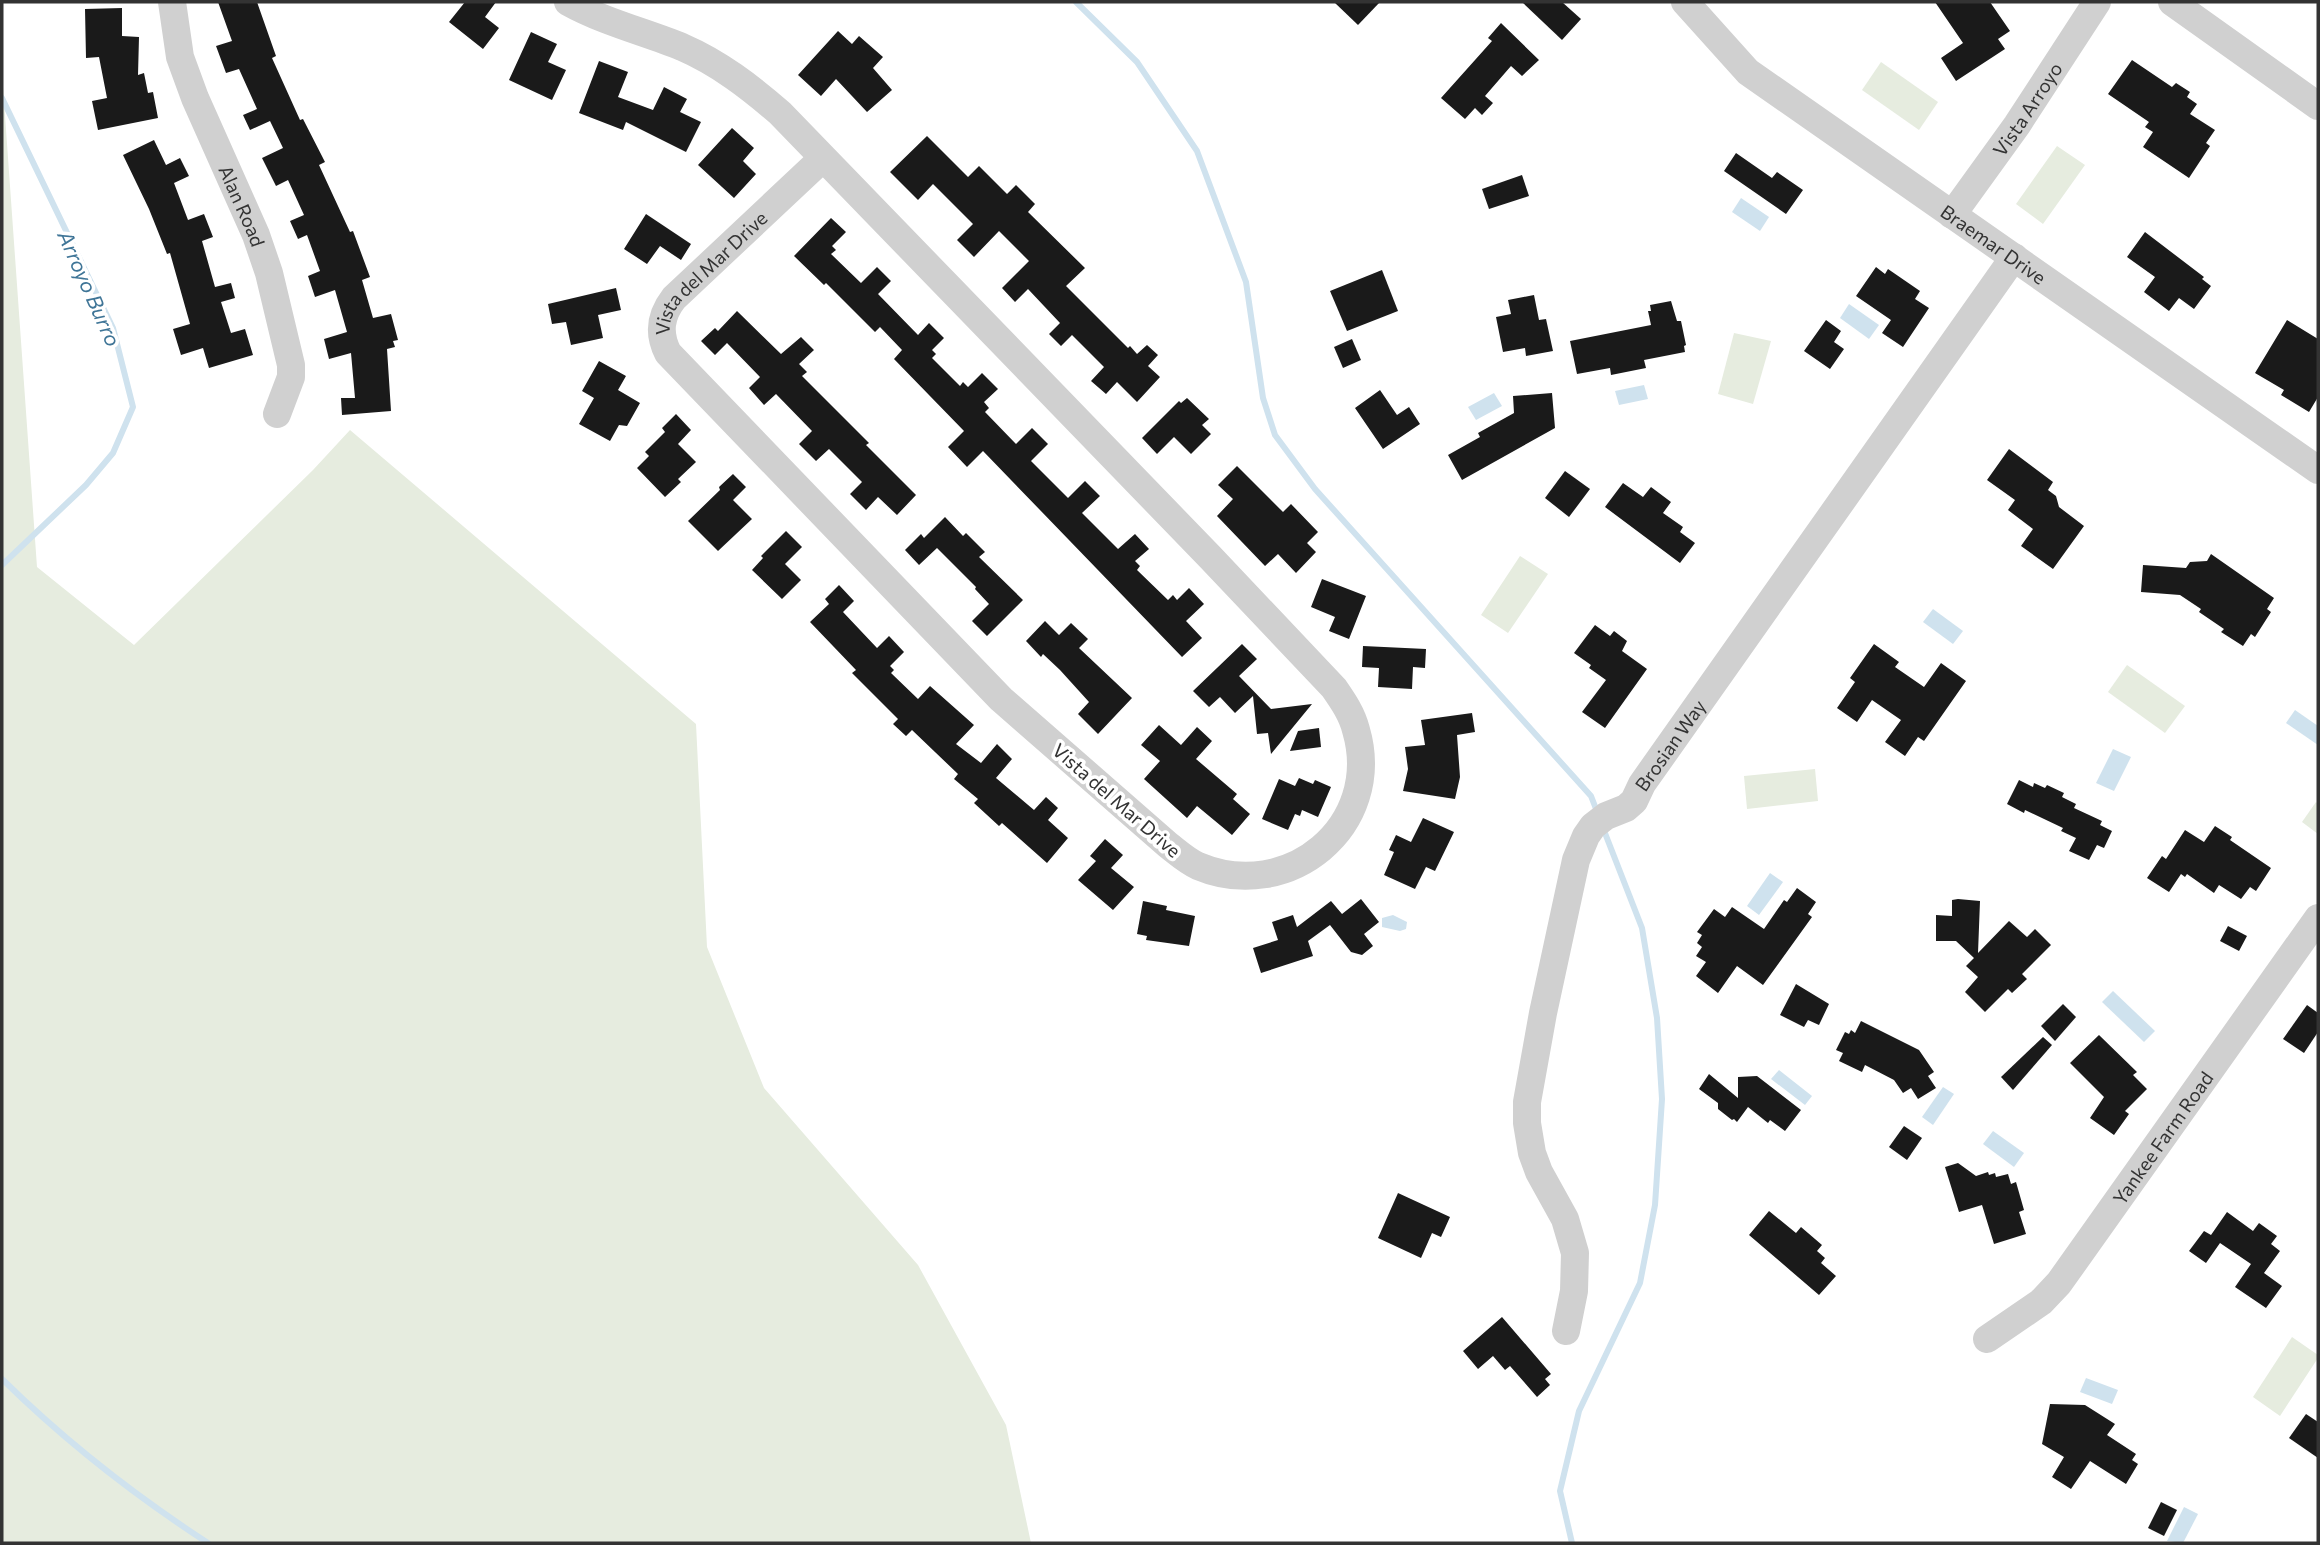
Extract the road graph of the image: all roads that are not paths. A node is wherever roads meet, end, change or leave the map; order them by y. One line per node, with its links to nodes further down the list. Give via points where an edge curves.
1 (172, 2): 10 (street, Alan Road, via 180,57 256,235 272,286 290,365)
2 (568, 2): 7 (street, Vista del Mar Drive, via 715,64 780,113)
3 (1685, 2): 8 (street, Braemar Drive, via 1748,72)
4 (2097, 2): 8 (street, Vista Arroyo)
5 (2172, 2): 6 (street)
6 (2318, 106)
7 (823, 158): 7 (street, Vista del Mar Drive, via 1334,688 1356,729 1360,777 1338,832 1312,856 1279,871 1244,876 1198,865 1168,845 982,680 668,353 661,330 674,298)
8 (1952, 215): 9 (street, Braemar Drive)
9 (2014, 257): 11 (street, Braemar Drive); 13 (street, Brosian Way, via 1634,801 1600,820 1586,836 1576,860 1527,1102 1532,1153 1565,1219 1575,1253)
10 (277, 414)
11 (2318, 470)
12 (2318, 918): 14 (street, Yankee Farm Road, via 2059,1283 2041,1302)
13 (1566, 1331)
14 (1987, 1339)

